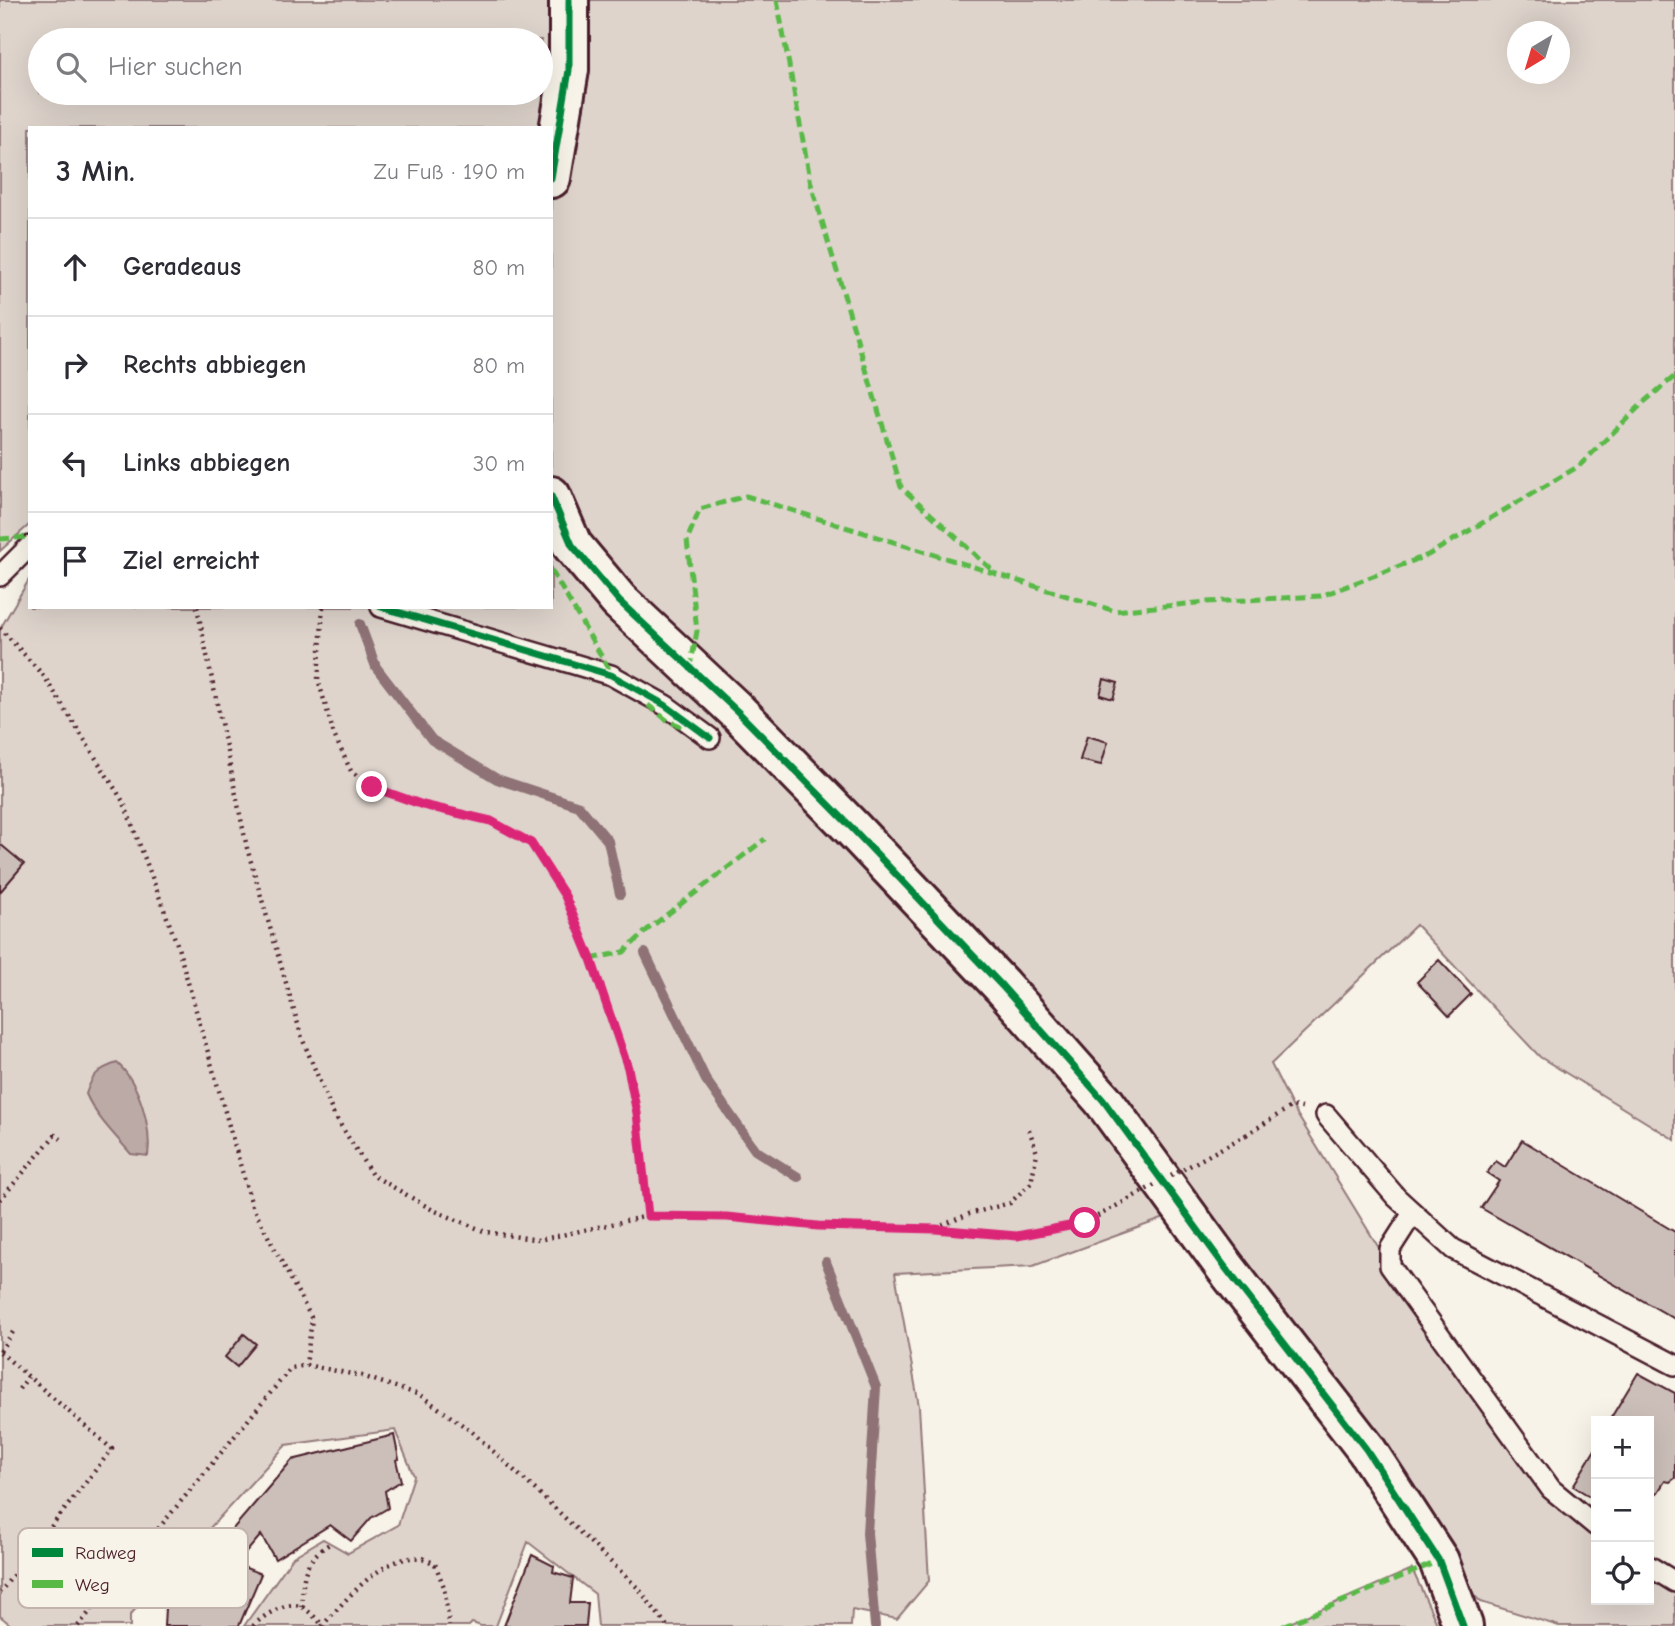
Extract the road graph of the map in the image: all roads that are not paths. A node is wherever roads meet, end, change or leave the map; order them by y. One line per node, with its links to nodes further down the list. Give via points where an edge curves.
1 (569, 0): 2 (street, via 569,70)
2 (553, 166)
3 (553, 501): 14 (street, via 572,545 619,601 738,712 852,828 1103,1100 1366,1449 1439,1562)
4 (28, 548): 5 (lane)
5 (0, 576)
6 (387, 609): 7 (lane, via 611,675 665,705)
7 (709, 738)
8 (1326, 1115): 9 (lane)
9 (1413, 1213): 10 (lane, via 1454,1249); 11 (lane, via 1390,1249 1390,1266 1551,1489)
10 (1675, 1365)
11 (1591, 1523)
12 (1654, 1569): 13 (lane)
13 (1675, 1582)
14 (1463, 1626)

